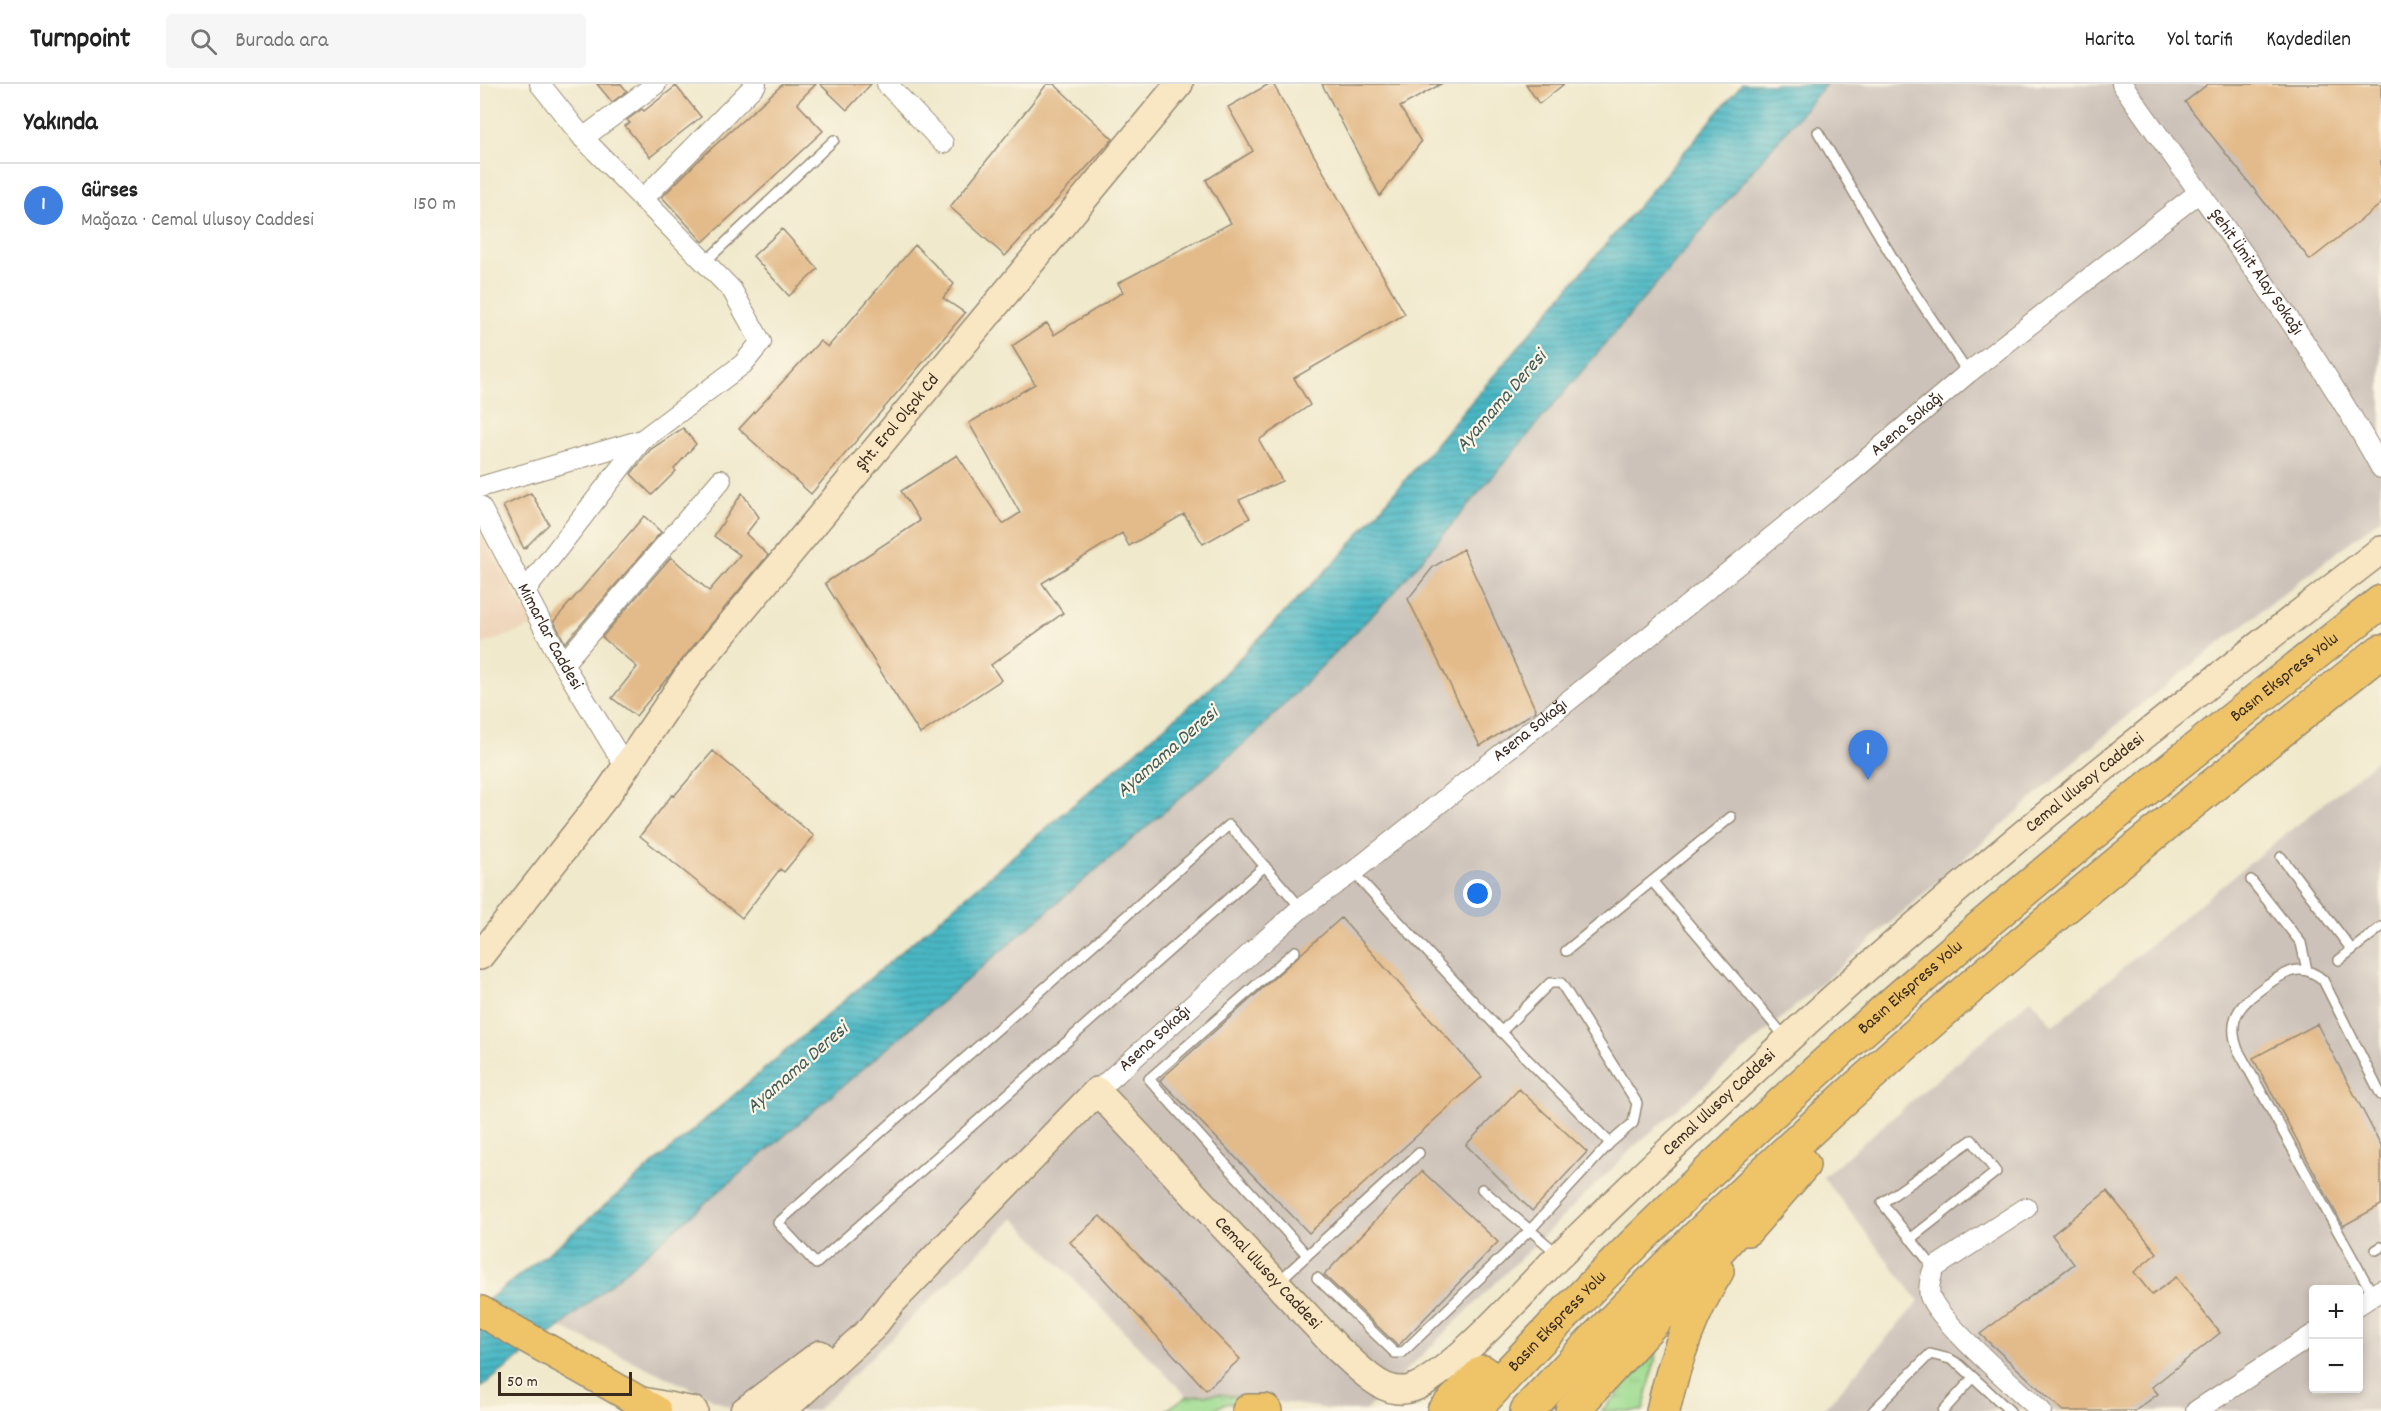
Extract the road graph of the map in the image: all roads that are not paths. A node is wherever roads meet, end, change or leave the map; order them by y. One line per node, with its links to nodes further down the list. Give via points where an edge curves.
1 (540, 84): 8 (street)
2 (656, 84): 8 (street)
3 (887, 84): 10 (street)
4 (1179, 84): 25 (main road, Şht. Erol Olçok Cd, via 687,677)
5 (2122, 84): 11 (street, Şehit Ümit Alay Sokağı)
6 (744, 88): 12 (street)
7 (1818, 132): 14 (lane, via 1904,277)
8 (583, 138): 12 (street)
9 (834, 140): 13 (lane)
10 (943, 142)
11 (2198, 193): 14 (street, Asena Sokağı); 16 (street, Şehit Ümit Alay Sokağı, via 2295,331)
12 (643, 199): 13 (street)
13 (704, 263): 15 (street, via 732,290 761,342 743,364)
14 (1968, 373): 29 (street, Asena Sokağı, via 1842,480)
15 (642, 440): 18 (street); 21 (street)
16 (2381, 468)
17 (722, 480): 24 (street)
18 (480, 488)
19 (480, 506): 21 (street, Mimarlar Caddesi)
20 (2381, 550): 41 (main road, Cemal Ulusoy Caddesi, via 2032,827 1914,926)
21 (525, 591): 24 (street, Mimarlar Caddesi)
22 (2381, 603): 48 (highway, Basın Ekspress Yolu, via 2009,901)
23 (2381, 651): 42 (highway, via 2163,826)
24 (563, 664): 25 (street, Mimarlar Caddesi)
25 (625, 766): 37 (main road, Şht. Erol Olçok Cd)
26 (1731, 818): 31 (lane)
27 (2281, 857): 34 (lane)
28 (1265, 866): 28 (lane, via 1229,825 778,1223 816,1264); 32 (lane)
29 (1353, 872): 32 (street, Asena Sokağı); 40 (lane)
30 (2251, 880): 39 (lane, via 2301,943)
31 (1652, 881): 36 (lane); 41 (lane)
32 (1301, 908): 43 (street, Asena Sokağı)
33 (2381, 927): 34 (lane)
34 (2352, 950): 38 (lane)
35 (1294, 951): 53 (lane, via 1149,1079)
36 (1566, 951)
37 (480, 956)
38 (2339, 960)
39 (2307, 970): 44 (lane, via 2323,980); 58 (lane, via 2286,972 2246,1000 2236,1015 2235,1041)
40 (1501, 1032): 45 (lane); 45 (lane, via 1550,983 1564,984 1637,1103 1633,1123)
41 (1788, 1040): 54 (main road, Cemal Ulusoy Caddesi)
42 (1908, 1043): 47 (highway, via 1870,1096); 74 (highway, via 1691,1241)
43 (1097, 1091): 57 (main road, Cemal Ulusoy Caddesi); 59 (main road, Asena Sokağı)
44 (2381, 1095)
45 (1610, 1143): 51 (lane)
46 (1419, 1153): 53 (lane)
47 (1803, 1166): 75 (highway, via 1742,1222); 76 (highway, via 1742,1236 1703,1293 1679,1349)
48 (1692, 1185): 72 (highway, via 1640,1219 1607,1249); 73 (highway, Basın Ekspress Yolu)
49 (1482, 1189): 51 (lane)
50 (2026, 1208): 55 (street)
51 (1530, 1230): 54 (lane); 56 (lane, via 1402,1353 1395,1353)
52 (1910, 1239): 52 (lane, via 1882,1203 1972,1140 1996,1172); 55 (lane)
53 (1307, 1255): 57 (lane)
54 (1560, 1255): 57 (main road, Cemal Ulusoy Caddesi, via 1452,1362 1412,1388 1396,1390 1383,1386 1338,1349)
55 (1934, 1268): 80 (street, via 1930,1296 1949,1323)
56 (1317, 1278)
57 (1276, 1283)
58 (2371, 1297)
59 (892, 1302): 68 (main road); 69 (main road, via 872,1328)
60 (480, 1311): 64 (main road)
61 (480, 1334): 64 (main road)
62 (2309, 1337): 81 (street)
63 (1973, 1378): 66 (lane); 77 (lane, via 1950,1359 1930,1354); 78 (lane)
64 (590, 1386): 65 (main road)
65 (636, 1407): 67 (main road)
66 (2000, 1408): 79 (lane)
67 (694, 1411)
68 (744, 1411)
69 (782, 1411)
70 (1249, 1411): 71 (highway)
71 (1265, 1411)
72 (1444, 1411)
73 (1473, 1411)
74 (1527, 1411)
75 (1572, 1411)
76 (1663, 1411)
77 (1873, 1411)
78 (1943, 1411)
79 (2010, 1411)
80 (2042, 1411)
81 (2196, 1411)

